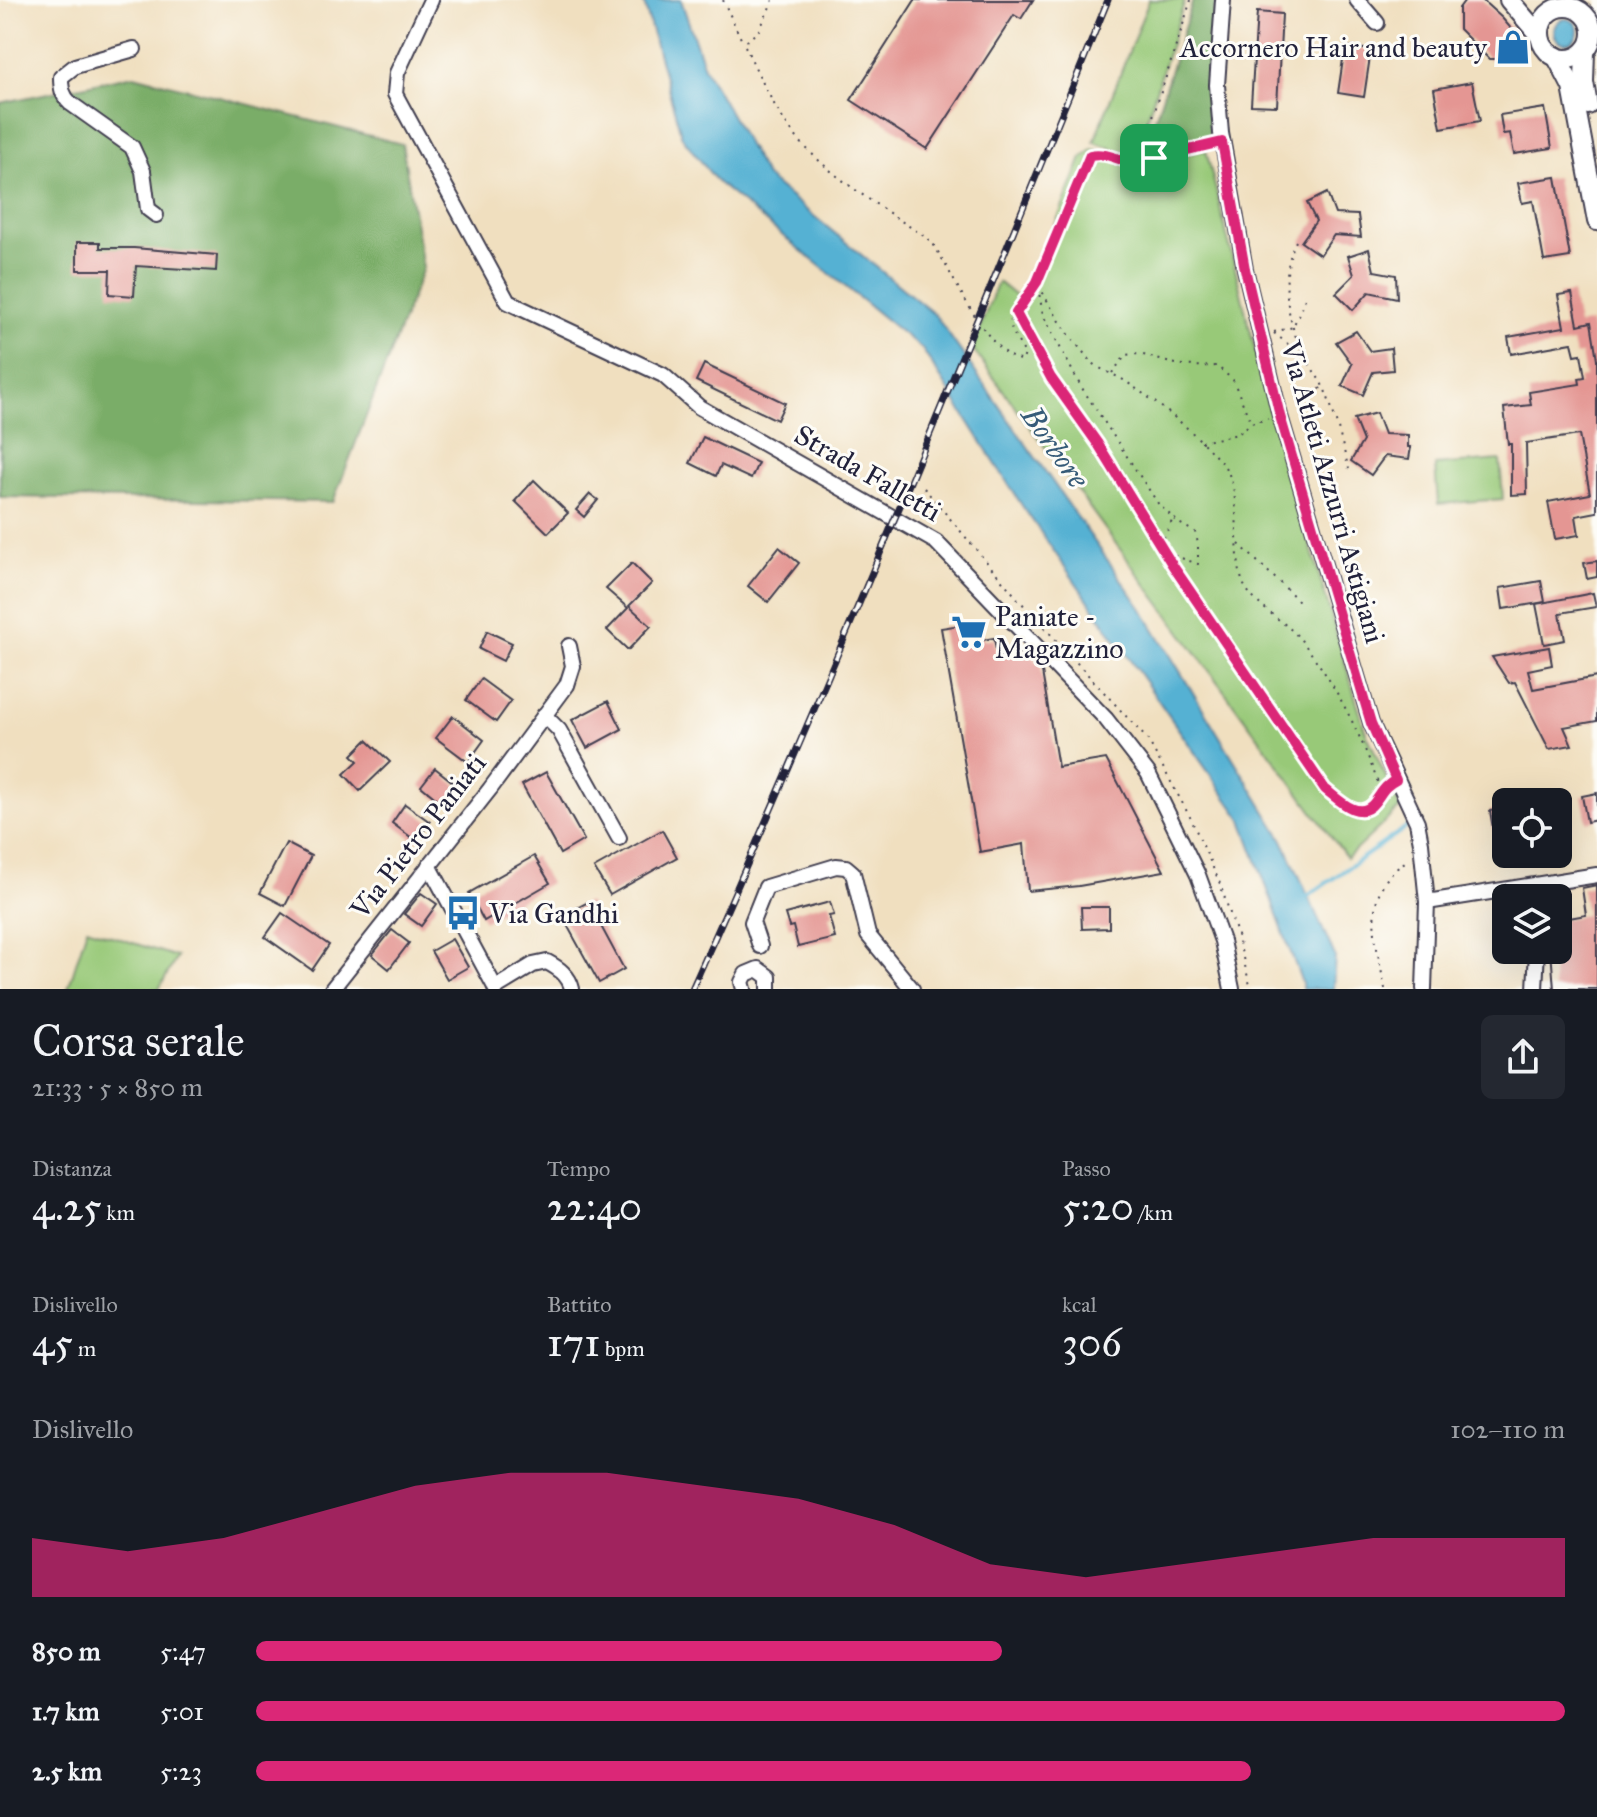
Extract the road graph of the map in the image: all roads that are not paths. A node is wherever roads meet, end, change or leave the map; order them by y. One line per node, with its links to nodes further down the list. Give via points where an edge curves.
1 (431, 0): 29 (street, Strada Falletti, via 397,73 395,94 508,302 663,375 699,407 936,542 1106,719 1148,773 1198,875 1222,941)
2 (1223, 0): 21 (street, Via Atleti Azzurri Astigiani, via 1217,85 1245,269 1280,416 1371,723 1417,822)
3 (1357, 0): 6 (street)
4 (1512, 0): 5 (main road); 7 (main road)
5 (1576, 13): 7 (main road, via 1542,23); 9 (main road, via 1592,37)
6 (1377, 23)
7 (1540, 36): 10 (main road)
8 (134, 49): 12 (street, via 75,66 61,77 61,85 70,103 132,147 143,171 144,198)
9 (1585, 51): 10 (main road, via 1571,58); 11 (main road, via 1584,82)
10 (1556, 56): 13 (main road, via 1572,87)
11 (1597, 155)
12 (156, 215)
13 (1597, 221)
14 (569, 646): 15 (street, Via Pietro Paniati, via 573,666 567,685)
15 (544, 715): 16 (street, via 559,730); 17 (street, Via Pietro Paniati)
16 (619, 838)
17 (429, 865): 25 (street); 26 (street, Via Pietro Paniati)
18 (1597, 875): 19 (street)
19 (1565, 884)
20 (1492, 896): 21 (street)
21 (1427, 902): 30 (street, Via Atleti Azzurri Astigiani)
22 (1536, 964): 31 (street)
23 (766, 981): 24 (street, via 746,974); 28 (street, via 752,922 766,887 836,866 853,873 868,935)
24 (741, 987)
25 (495, 988): 27 (street, via 547,962 560,969)
26 (332, 989)
27 (572, 989)
28 (912, 989)
29 (1232, 989)
30 (1424, 989)
31 (1535, 989)

